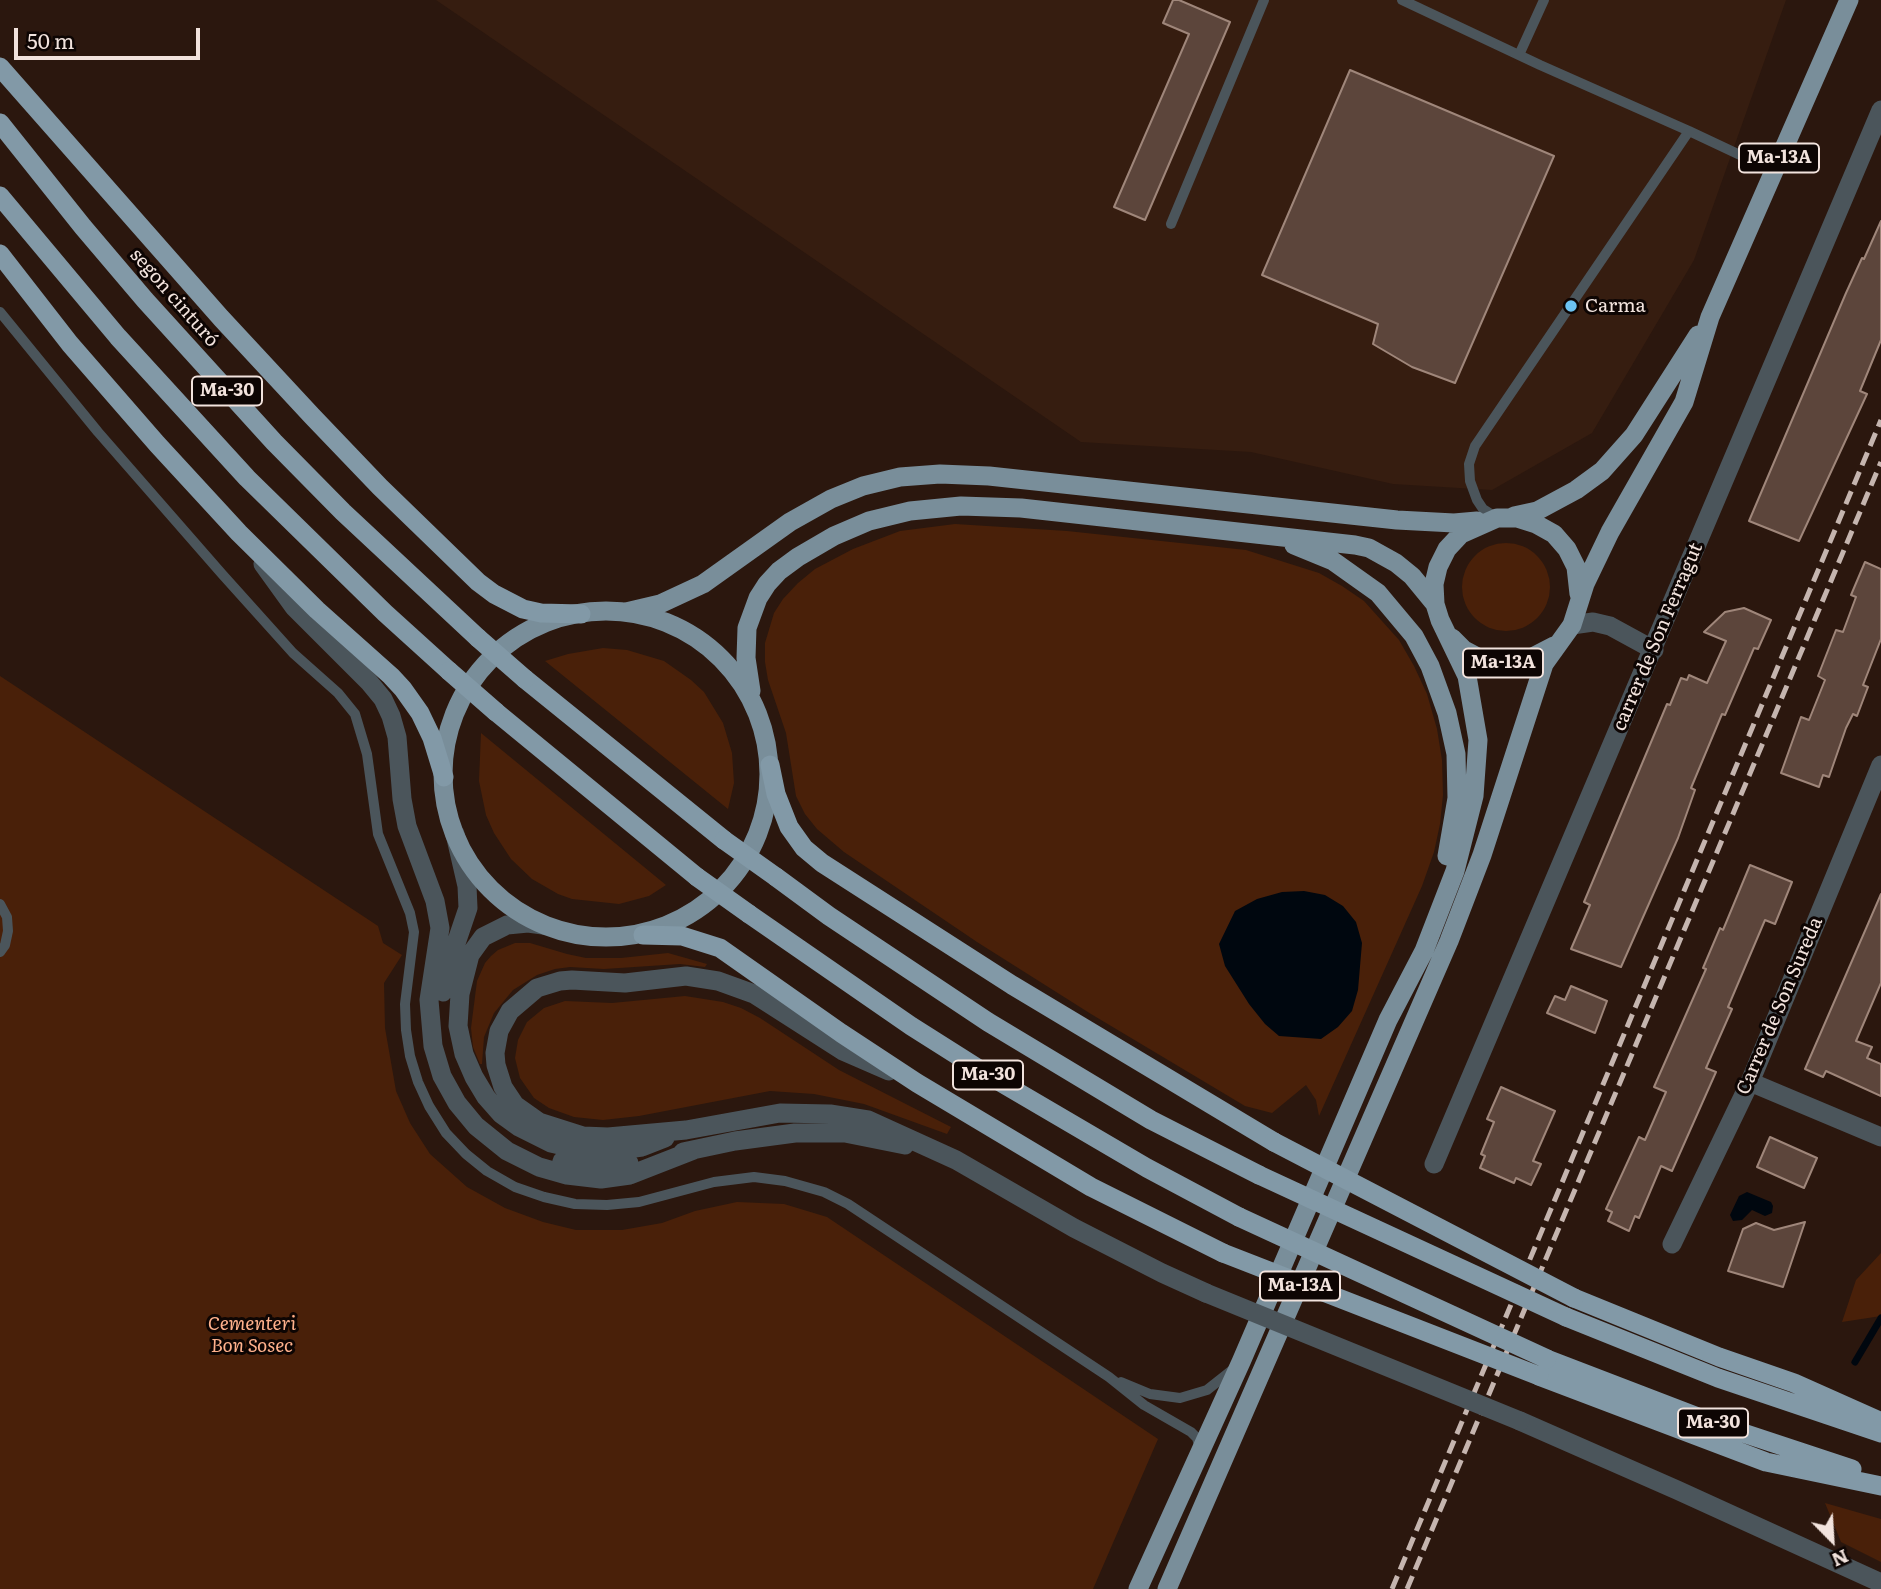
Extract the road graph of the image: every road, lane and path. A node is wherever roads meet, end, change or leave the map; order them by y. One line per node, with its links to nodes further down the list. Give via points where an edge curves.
1 (1264, 0): 13 (lane)
2 (1402, 0): 5 (lane)
3 (1544, 0): 5 (lane)
4 (1849, 0): 11 (main road, Ma-13A)
5 (1519, 55): 9 (lane)
6 (0, 67): 22 (highway, via 293,397 478,582 523,609)
7 (1881, 110): 10 (street, carrer de Son Ferragut)
8 (0, 123): 48 (highway, segon cinturó / Ma-30, bridge, via 136,290 274,442 373,541 525,678 724,839 829,916 988,1023 1151,1120 1259,1175 1566,1317 1718,1378)
9 (1689, 131): 11 (lane); 17 (lane, via 1475,446 1470,481 1483,509)
10 (1874, 148): 25 (street, carrer de Son Ferragut)
11 (1774, 171): 16 (main road, Ma-13A)
12 (0, 196): 45 (highway, Ma-30, bridge, via 110,327 247,478 375,604 496,712 697,877 911,1026 1135,1161)
13 (1171, 224)
14 (0, 254): 18 (highway, via 103,383)
15 (0, 312): 46 (lane, via 222,574 355,714 367,754 378,834 414,932 405,1004 410,1056 429,1105 466,1154 515,1186 575,1204 639,1202 740,1178 767,1178 824,1192)
16 (1710, 317): 17 (main road, Ma-13A, via 1638,429 1602,471 1538,511); 23 (main road, Ma-13A, via 1684,402 1610,532)
17 (1497, 518): 20 (main road, Ma-13A, via 1461,534 1447,549 1434,584); 21 (main road, via 1454,523 1396,520 999,477 900,477 831,499 790,522 703,584 660,604); 23 (main road, via 1536,524 1554,534 1567,549 1579,585)
18 (239, 533): 29 (highway, via 403,689 432,738); 40 (street, via 294,607 378,692 391,716 404,812 440,928 429,1000 433,1046 442,1076 464,1112 507,1151 567,1175 601,1179 630,1175)
19 (1263, 534): 20 (main road, via 1369,548 1412,576); 26 (main road, via 987,507 922,509 869,521 798,556 758,598 746,643); 35 (main road, via 1333,561 1390,606 1423,651 1450,722 1457,775 1452,835)
20 (1435, 604): 24 (main road, Ma-13A)
21 (626, 612): 22 (main road); 26 (main road, via 674,626 708,647 731,668)
22 (581, 614): 29 (main road, via 518,635 471,675 453,710)
23 (1570, 624): 24 (main road, Ma-13A, via 1544,652 1504,664 1464,650); 25 (street, via 1610,626); 54 (main road, Ma-13A, via 1544,664 1478,865 1430,982)
24 (1449, 635): 35 (main road, Ma-13A, via 1467,676 1476,722 1474,796 1455,872 1424,951)
25 (1654, 650): 42 (street, carrer de Son Ferragut)
26 (755, 706): 27 (main road)
27 (770, 765): 33 (main road, via 766,811 727,880 694,912); 47 (highway, bridge, via 789,827 822,863 1012,985 1274,1142 1574,1298 1794,1383)
28 (1881, 765): 36 (street, Carrer de Son Sureda)
29 (444, 777): 30 (main road)
30 (455, 834): 32 (main road, via 484,883 506,904); 40 (street, via 468,908 448,967 442,1012 451,1060 473,1103 512,1140 576,1164 619,1165)
31 (0, 904): 34 (lane, via 8,931)
32 (543, 925): 33 (main road, via 585,937); 38 (street, via 517,923 491,932 477,944 466,967 458,1026 464,1054 480,1088 501,1114 519,1127 572,1148 642,1147)
33 (643, 935): 37 (highway, via 682,936 720,948)
34 (0, 952)
35 (1388, 1020): 44 (main road, Ma-13A)
36 (1750, 1082): 39 (street); 43 (street, Carrer de Son Sureda)
37 (917, 1083): 38 (street, via 843,1051 754,994 709,979 561,981 537,988 510,1011 499,1031 496,1065 509,1098 523,1112 550,1127 583,1136); 45 (highway, bridge, via 1091,1187 1223,1253)
38 (686, 1130): 41 (street, via 759,1115 830,1114 876,1123)
39 (1881, 1138)
40 (694, 1150): 41 (street, via 768,1135 818,1132 865,1136)
41 (934, 1151): 52 (street, bridge, via 1108,1246 1206,1293 1520,1421)
42 (1434, 1164)
43 (1672, 1244)
44 (1241, 1362): 46 (lane, via 1207,1390 1180,1398 1150,1394); 49 (main road, Ma-13A)
45 (1543, 1368): 50 (highway, Ma-30); 51 (highway, via 1766,1462)
46 (1109, 1377): 49 (lane, via 1144,1405 1195,1434)
47 (1881, 1422)
48 (1881, 1433)
49 (1200, 1451): 53 (main road, Ma-13A)
50 (1881, 1478)
51 (1881, 1486)
52 (1881, 1584)
53 (1138, 1589)
54 (1167, 1589)

